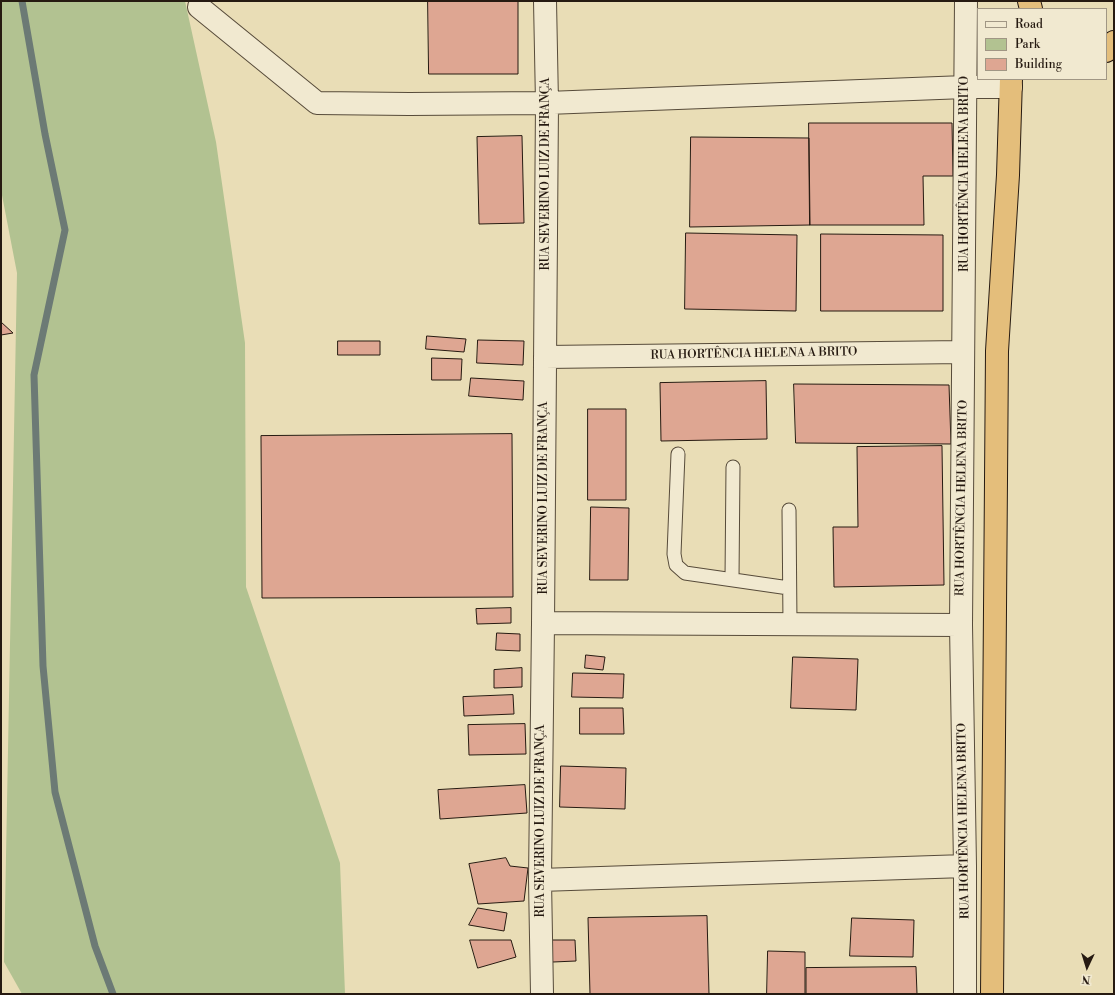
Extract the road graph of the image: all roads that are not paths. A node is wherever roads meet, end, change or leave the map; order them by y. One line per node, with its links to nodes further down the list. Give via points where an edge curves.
1 (544, 1): 8 (street, RUA SEVERINO LUIZ DE FRANÇA)
2 (966, 1): 7 (street, RUA HORTÊNCIA HELENA BRITO)
3 (199, 7): 8 (street, via 317,103)
4 (1114, 42): 5 (highway)
5 (1107, 50)
6 (1011, 83): 7 (street); 23 (highway, via 997,351)
7 (965, 87): 8 (street); 9 (street, RUA HORTÊNCIA HELENA BRITO)
8 (547, 103): 10 (street, RUA SEVERINO LUIZ DE FRANÇA)
9 (963, 352): 10 (street, RUA HORTÊNCIA HELENA A BRITO); 18 (street, RUA HORTÊNCIA HELENA BRITO)
10 (546, 357): 16 (street, RUA SEVERINO LUIZ DE FRANÇA)
11 (678, 454): 14 (lane, via 674,554 676,565 685,573)
12 (732, 467): 14 (lane)
13 (789, 510): 15 (lane)
14 (732, 579): 15 (lane)
15 (789, 588): 17 (lane)
16 (543, 623): 17 (street); 20 (street, RUA SEVERINO LUIZ DE FRANÇA)
17 (790, 624): 18 (street)
18 (961, 624): 19 (street, RUA HORTÊNCIA HELENA BRITO)
19 (965, 866): 20 (street); 22 (street, RUA HORTÊNCIA HELENA BRITO)
20 (540, 880): 21 (street, RUA SEVERINO LUIZ DE FRANÇA)
21 (542, 994)
22 (965, 994)
23 (992, 994)

